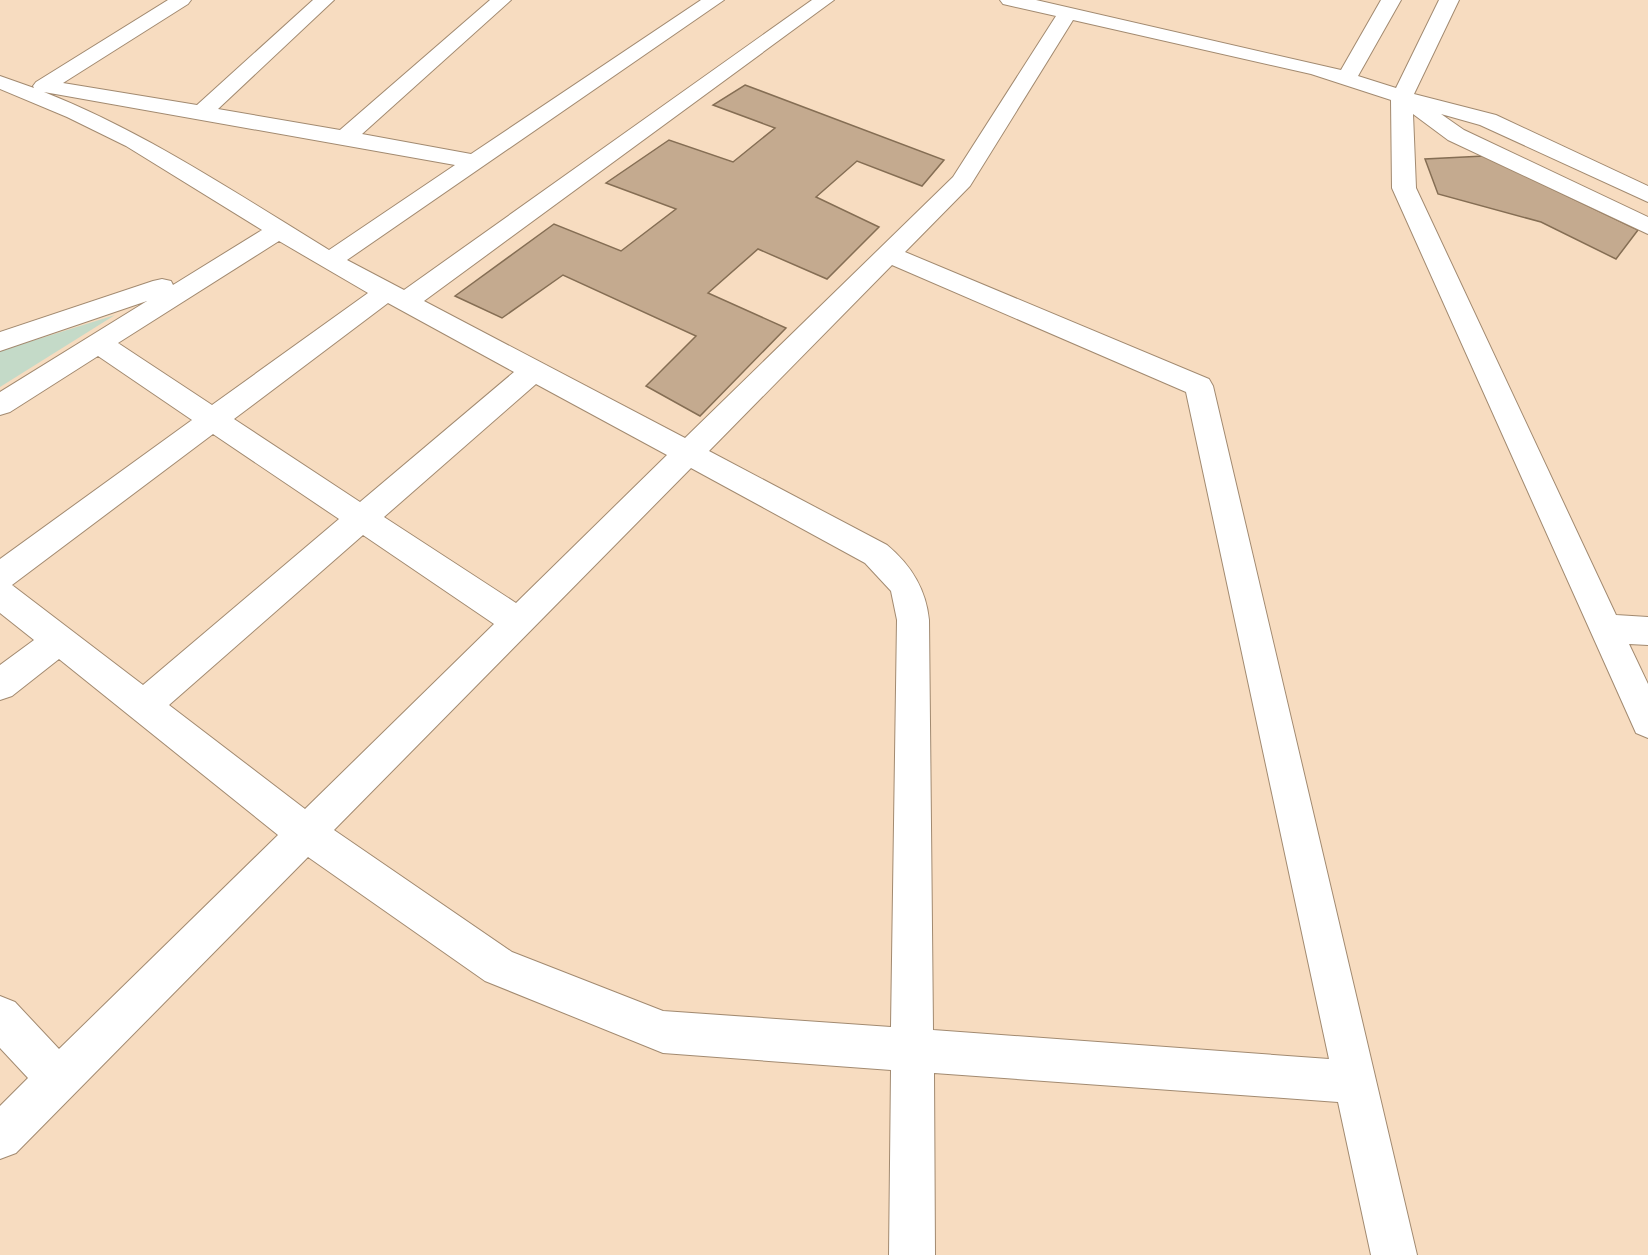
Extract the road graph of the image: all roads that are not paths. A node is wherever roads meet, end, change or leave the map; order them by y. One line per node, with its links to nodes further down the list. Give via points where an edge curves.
1 (181, 0): 12 (street)
2 (324, 0): 14 (street)
3 (501, 0): 15 (street)
4 (714, 0): 16 (street)
5 (824, 0): 23 (street)
6 (1010, 0): 9 (street)
7 (1390, 0): 10 (street)
8 (1449, 0): 13 (street)
9 (1068, 13): 10 (street, via 1317,69); 20 (street, via 962,181)
10 (1346, 79): 13 (street)
11 (0, 80): 12 (street); 19 (street, via 134,141)
12 (43, 86): 14 (street)
13 (1402, 97): 17 (street, via 1488,120); 18 (street, via 1456,135); 34 (street, via 1404,188)
14 (202, 112): 15 (street)
15 (345, 136): 16 (street)
16 (476, 162): 21 (street)
17 (1648, 195)
18 (1648, 226)
19 (278, 231): 21 (street); 22 (street)
20 (888, 254): 29 (street); 44 (street, via 1199,386)
21 (329, 261): 23 (street)
22 (212, 270): 24 (street); 25 (street)
23 (395, 297): 26 (street); 28 (street)
24 (0, 342)
25 (98, 343): 27 (street); 28 (street)
26 (533, 371): 29 (street); 30 (street)
27 (0, 405)
28 (213, 420): 30 (street); 31 (street)
29 (688, 454): 33 (street); 42 (street, via 876,554 907,589 913,620)
30 (361, 518): 33 (street); 38 (street)
31 (0, 576)
32 (0, 594): 36 (street)
33 (519, 623): 40 (street)
34 (1607, 630): 35 (street); 39 (street)
35 (1648, 631)
36 (59, 640): 37 (street); 38 (street)
37 (0, 685)
38 (143, 706): 40 (street)
39 (1648, 722)
40 (306, 833): 42 (street, via 499,967 663,1032); 43 (street)
41 (0, 1017): 43 (street)
42 (913, 1050): 44 (street); 46 (street)
43 (58, 1079): 45 (street)
44 (1355, 1082): 47 (street)
45 (0, 1137)
46 (912, 1255)
47 (1394, 1255)

